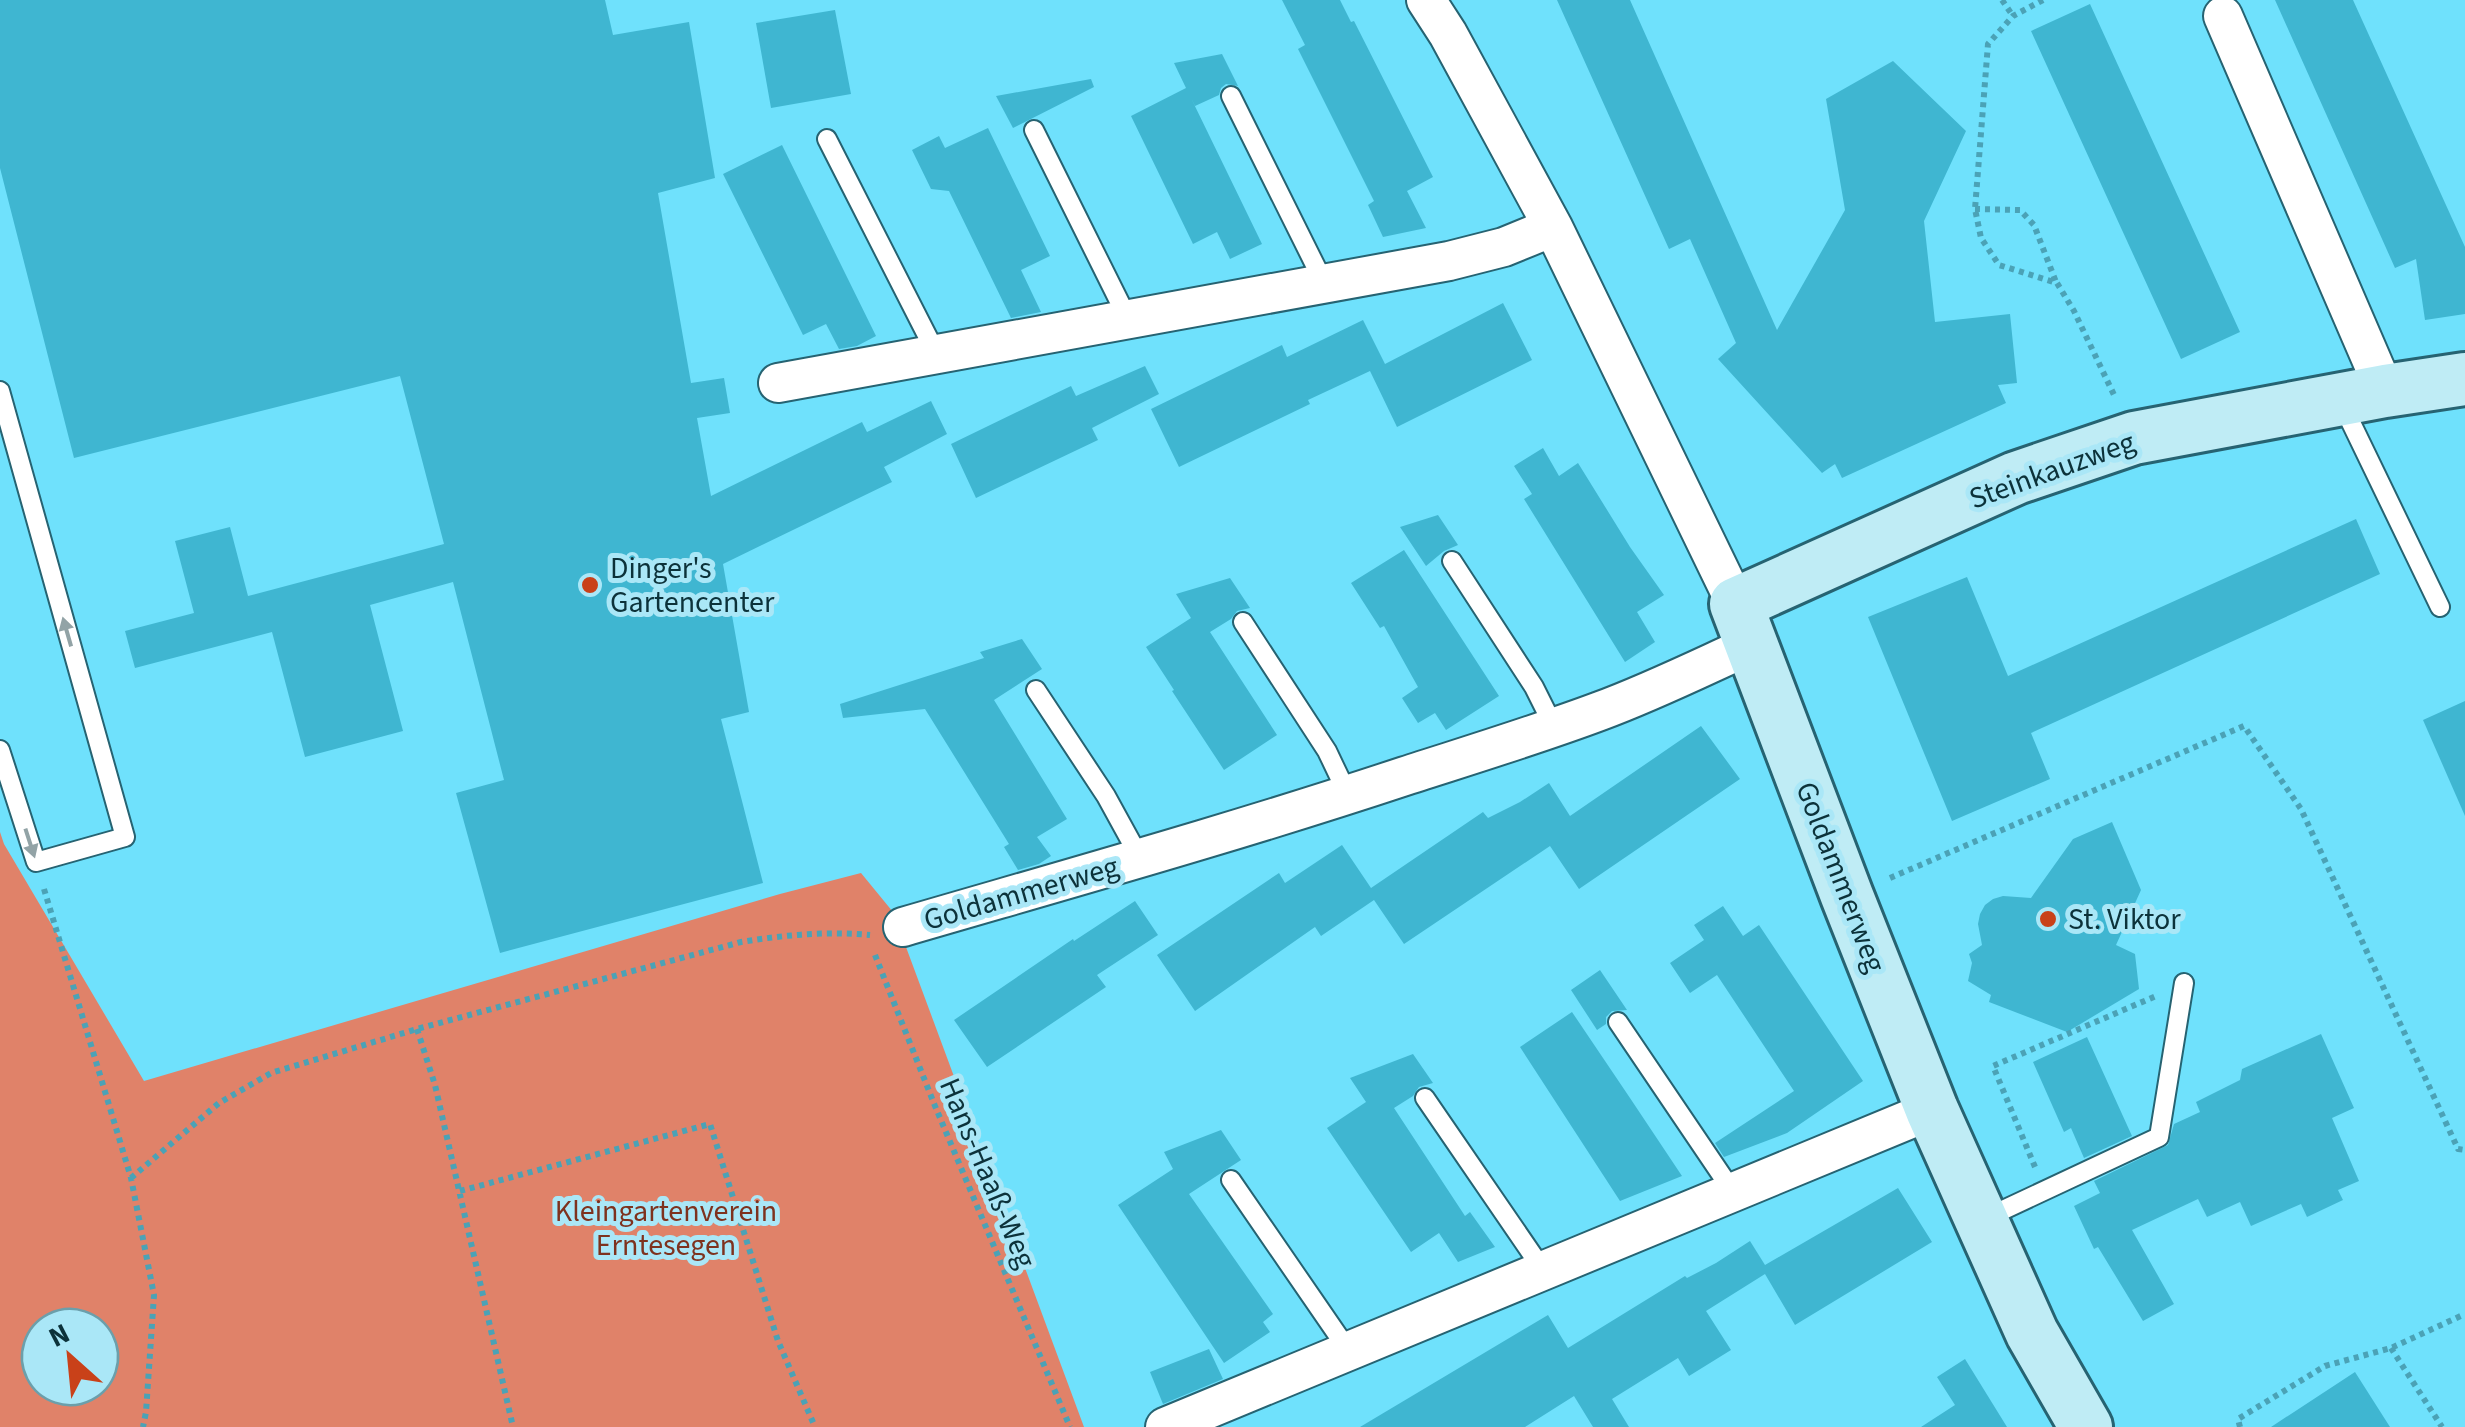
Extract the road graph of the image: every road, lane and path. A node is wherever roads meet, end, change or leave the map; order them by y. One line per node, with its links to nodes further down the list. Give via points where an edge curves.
1 (1426, 0): 10 (street, Goldammerweg)
2 (2002, 0): 4 (path)
3 (2044, 0): 4 (path)
4 (2012, 16): 9 (path, via 1988,44)
5 (2223, 16): 18 (street)
6 (1231, 96): 12 (lane)
7 (1034, 130): 13 (lane)
8 (827, 139): 14 (lane)
9 (1975, 208): 11 (path, via 1981,238 1999,265); 11 (path, via 2020,210 2034,224)
10 (1553, 227): 12 (street, via 1449,261); 23 (street, Goldammerweg)
11 (2057, 283): 19 (path)
12 (1324, 284): 13 (street)
13 (1128, 319): 14 (street)
14 (936, 353): 16 (street)
15 (2465, 379): 18 (street, Steinkauzweg)
16 (778, 383)
17 (0, 391): 29 (lane, one-way to 17, via 124,837)
18 (2362, 395): 19 (street, Steinkauzweg); 21 (lane)
19 (2134, 438): 23 (street, Steinkauzweg, via 2016,478)
20 (1452, 561): 25 (lane)
21 (2440, 607)
22 (1243, 622): 27 (lane)
23 (1744, 624): 25 (street, Goldammerweg, via 1674,681); 30 (street, Goldammerweg)
24 (1036, 690): 28 (lane, Goldammerweg)
25 (1554, 727): 27 (street, Goldammerweg)
26 (0, 750): 29 (lane, one-way to 29)
27 (1348, 794): 28 (street, Goldammerweg)
28 (1140, 858): 31 (street, Goldammerweg)
29 (36, 862): 39 (path)
30 (1847, 896): 37 (street, Goldammerweg); 38 (path, via 2244,726 2301,809 2458,1150)
31 (903, 927): 35 (path, via 868,936 794,934 740,942)
32 (874, 953): 52 (path, Hans-Haaß-Weg)
33 (2184, 983): 41 (lane, via 2159,1137); 41 (path, via 1993,1066)
34 (1618, 1022): 43 (lane)
35 (416, 1030): 39 (path, via 271,1072 219,1103); 42 (path)
36 (1425, 1098): 45 (lane)
37 (1932, 1110): 43 (street); 44 (street, Goldammerweg)
38 (2465, 1150)
39 (131, 1178): 49 (path, via 154,1295)
40 (1231, 1180): 48 (lane)
41 (2045, 1190): 44 (lane)
42 (460, 1191): 50 (path); 51 (path, via 710,1124 778,1340)
43 (1733, 1192): 45 (street)
44 (1981, 1221): 54 (street, Goldammerweg, via 2032,1333)
45 (1543, 1270): 48 (street)
46 (2465, 1314): 47 (path)
47 (2392, 1348): 55 (path, via 2325,1366 2238,1419); 56 (path)
48 (1348, 1350): 53 (street)
49 (143, 1427)
50 (514, 1427)
51 (815, 1427)
52 (1070, 1427)
53 (1165, 1427)
54 (2086, 1427)
55 (2240, 1427)
56 (2442, 1427)

